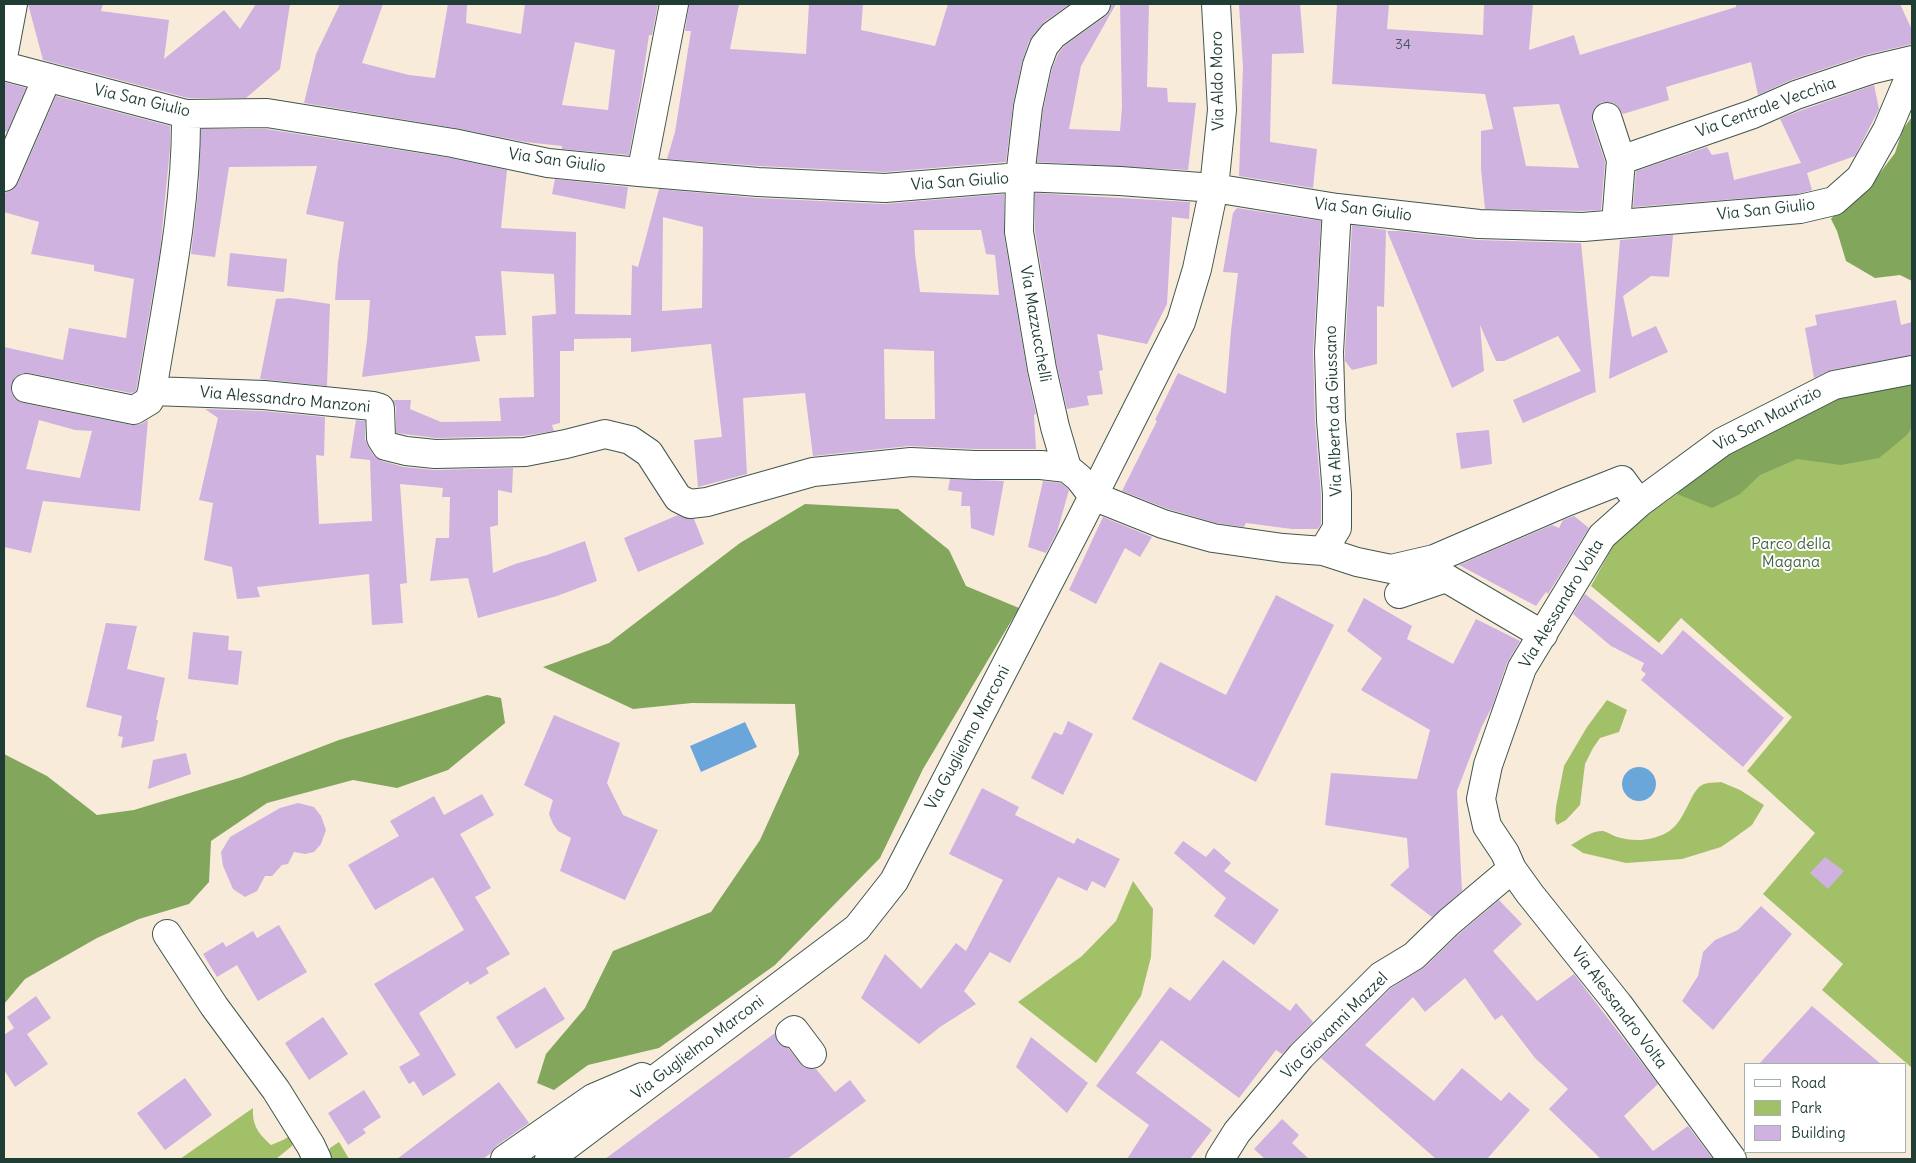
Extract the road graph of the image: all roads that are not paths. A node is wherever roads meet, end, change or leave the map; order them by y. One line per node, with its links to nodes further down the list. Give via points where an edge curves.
1 (13, 4): 5 (street)
2 (674, 4): 13 (street)
3 (1096, 4): 15 (street, Via Mazzucchelli, via 1053,35 1044,46 1028,107)
4 (1216, 4): 16 (street, Via Aldo Moro, via 1222,110)
5 (4, 52)
6 (1912, 60): 12 (street, Via Centrale Vecchia, via 1805,92 1753,114)
7 (4, 66): 9 (street, Via San Giulio)
8 (1912, 70): 18 (street, Via San Giulio, via 1887,130 1860,178 1834,201 1800,209)
9 (48, 78): 10 (street, Via San Giulio); 14 (street)
10 (186, 114): 13 (street, Via San Giulio, via 267,113 548,163); 21 (street, via 186,158)
11 (1607, 117): 12 (street)
12 (1620, 160): 18 (street)
13 (639, 172): 15 (street, Via San Giulio, via 886,188)
14 (4, 177)
15 (1020, 178): 16 (street, Via San Giulio); 22 (street, Via Mazzucchelli, via 1019,232 1042,369)
16 (1214, 188): 17 (street, Via San Giulio); 23 (street, Via Guglielmo Marconi, via 1197,269 1181,322)
17 (1338, 208): 18 (street, Via San Giulio, via 1480,224 1583,228); 25 (street, Via Alberto da Giussano, via 1329,352 1337,528)
18 (1616, 224)
19 (1912, 370): 24 (street, Via San Maurizio, via 1834,385 1722,442)
20 (26, 388): 21 (street, via 134,410 149,401)
21 (152, 391): 22 (street, Via Alessandro Manzoni, via 264,395 380,408 381,438 386,446 435,454 525,452 604,434 630,440 649,453 678,498 690,504 813,472 911,462)
22 (1067, 468): 23 (street)
23 (1093, 496): 25 (street, via 1163,524 1213,538); 32 (street, Via Guglielmo Marconi, via 894,881 858,928)
24 (1639, 503): 25 (street, via 1622,480 1434,559 1391,569); 27 (street, Via Alessandro Volta, via 1602,536)
25 (1324, 552)
26 (1399, 594): 27 (street, via 1446,578)
27 (1543, 635): 28 (street, Via Alessandro Volta, via 1522,668 1488,765 1481,799 1487,826)
28 (1512, 868): 36 (street, Via Giovanni Mazzel, via 1414,956 1381,976 1301,1056 1237,1132); 37 (street, Via Alessandro Volta, via 1618,1004)
29 (167, 934): 33 (street, via 214,1006 276,1090)
30 (790, 1033): 31 (street, via 794,1030)
31 (812, 1054)
32 (687, 1057): 34 (street, via 593,1098); 35 (street, Via Guglielmo Marconi)
33 (317, 1159)
34 (504, 1159)
35 (549, 1159)
36 (1220, 1159)
37 (1732, 1159)

